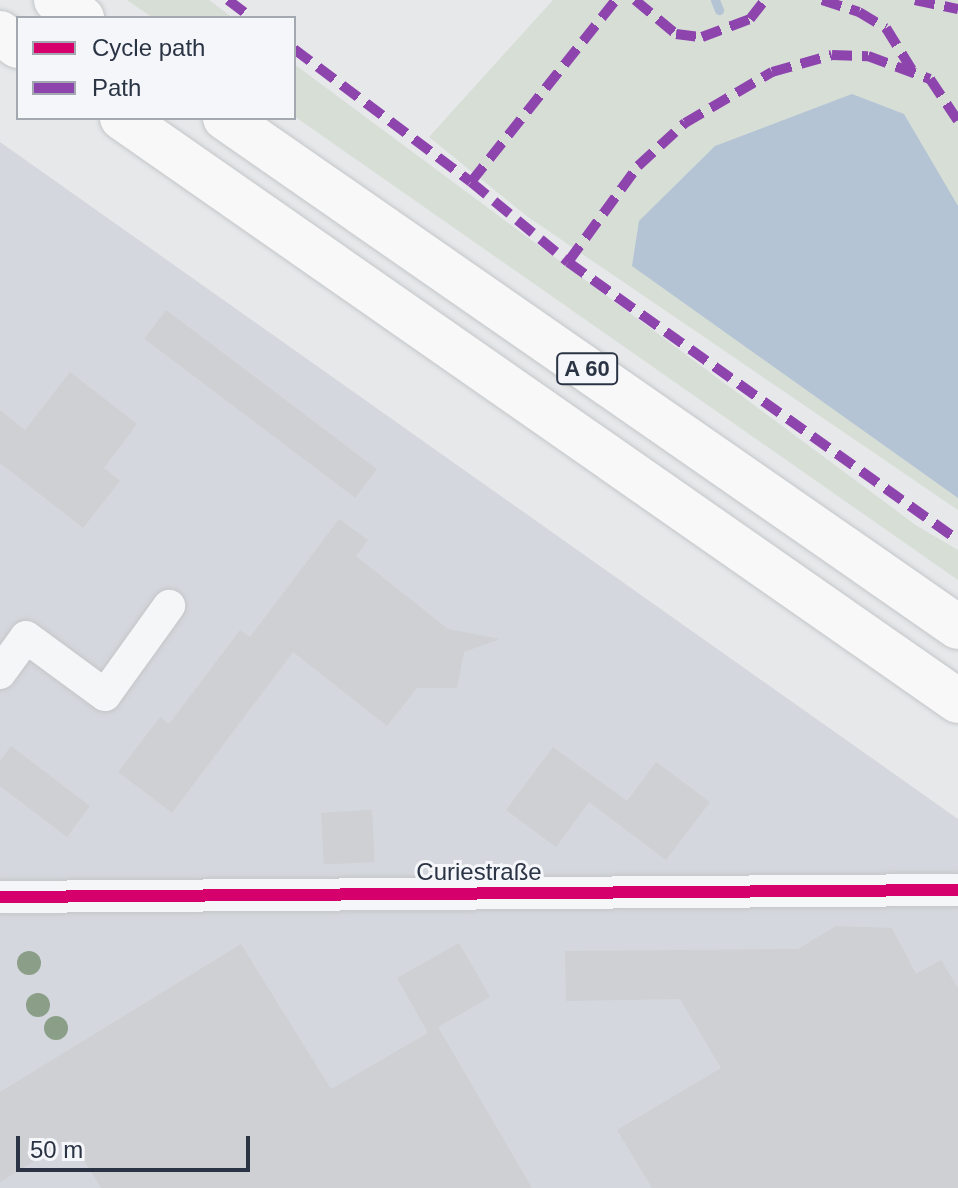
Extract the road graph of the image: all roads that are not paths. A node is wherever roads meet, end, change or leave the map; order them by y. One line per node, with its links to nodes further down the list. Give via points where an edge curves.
1 (56, 0): 2 (highway)
2 (79, 16)
3 (125, 120): 8 (highway, A 60)
4 (228, 120): 6 (highway, A 60)
5 (169, 606): 7 (street, via 105,695 26,637)
6 (958, 627)
7 (0, 673)
8 (958, 701)
9 (958, 890): 10 (street, Curiestraße)
10 (0, 897)

